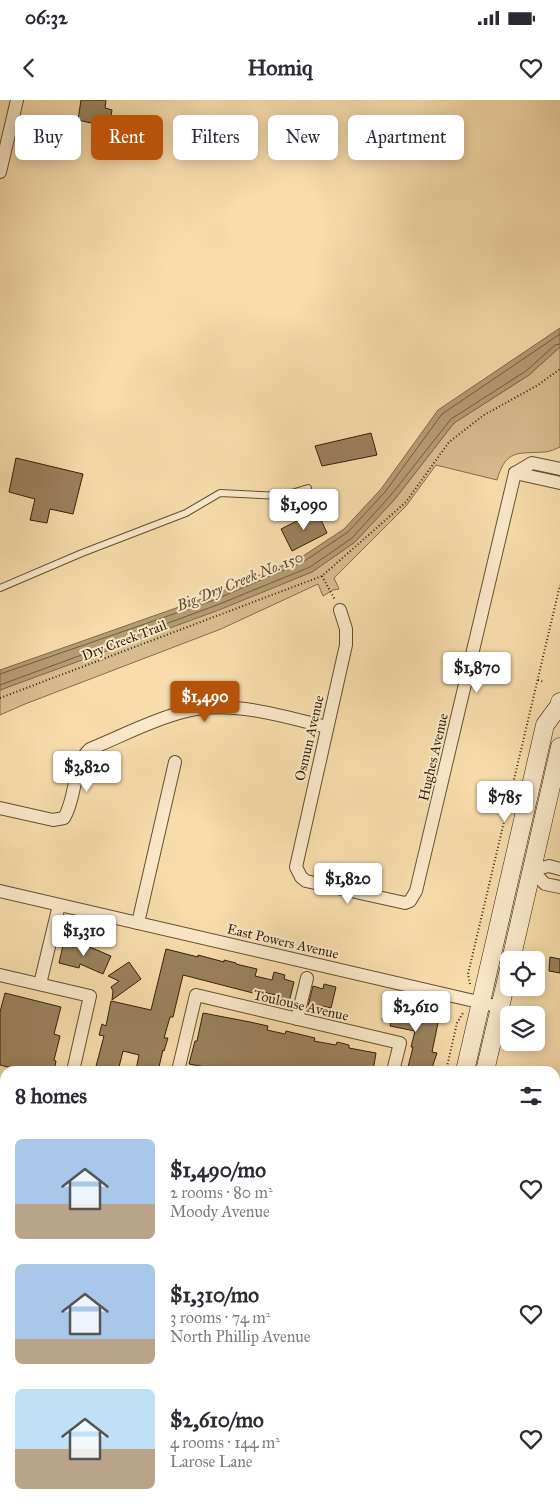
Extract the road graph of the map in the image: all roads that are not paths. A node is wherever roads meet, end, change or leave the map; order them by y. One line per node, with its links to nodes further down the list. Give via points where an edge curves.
1 (17, 100): 2 (street)
2 (0, 172)
3 (560, 469): 4 (street, via 532,463)
4 (515, 473): 5 (street); 17 (street, Hughes Avenue, via 416,891 410,901 398,903 306,881)
5 (560, 483)
6 (308, 488): 7 (lane, via 282,496 220,493 186,513 82,552)
7 (0, 588)
8 (340, 610): 10 (street, Osmun Avenue, via 346,629 346,645)
9 (560, 707): 14 (main road, via 545,725)
10 (327, 727): 13 (street, via 258,710 220,708 184,712 90,749 83,755 70,809 64,818 53,820); 17 (street, Osmun Avenue, via 296,860)
11 (560, 747): 16 (main road)
12 (175, 762): 21 (street)
13 (0, 808)
14 (512, 866): 16 (street); 27 (main road)
15 (560, 869): 16 (street, via 549,866)
16 (532, 870): 18 (street, via 545,884); 22 (main road)
17 (298, 873)
18 (560, 887)
19 (0, 891): 20 (street, East Powers Avenue)
20 (59, 905): 21 (street, East Powers Avenue); 26 (street)
21 (138, 923): 23 (street, East Powers Avenue)
22 (513, 951)
23 (310, 963): 25 (lane); 27 (street, East Powers Avenue)
24 (0, 975): 26 (street)
25 (307, 978): 29 (street)
26 (40, 984): 30 (street, via 90,996)
27 (480, 1002): 28 (street, East Powers Avenue); 33 (main road)
28 (500, 1007): 34 (main road)
29 (297, 1019): 31 (street, Toulouse Avenue, via 196,995); 32 (street, Toulouse Avenue, via 400,1043)
30 (74, 1066)
31 (179, 1066)
32 (394, 1066)
33 (465, 1066)
34 (486, 1066)

